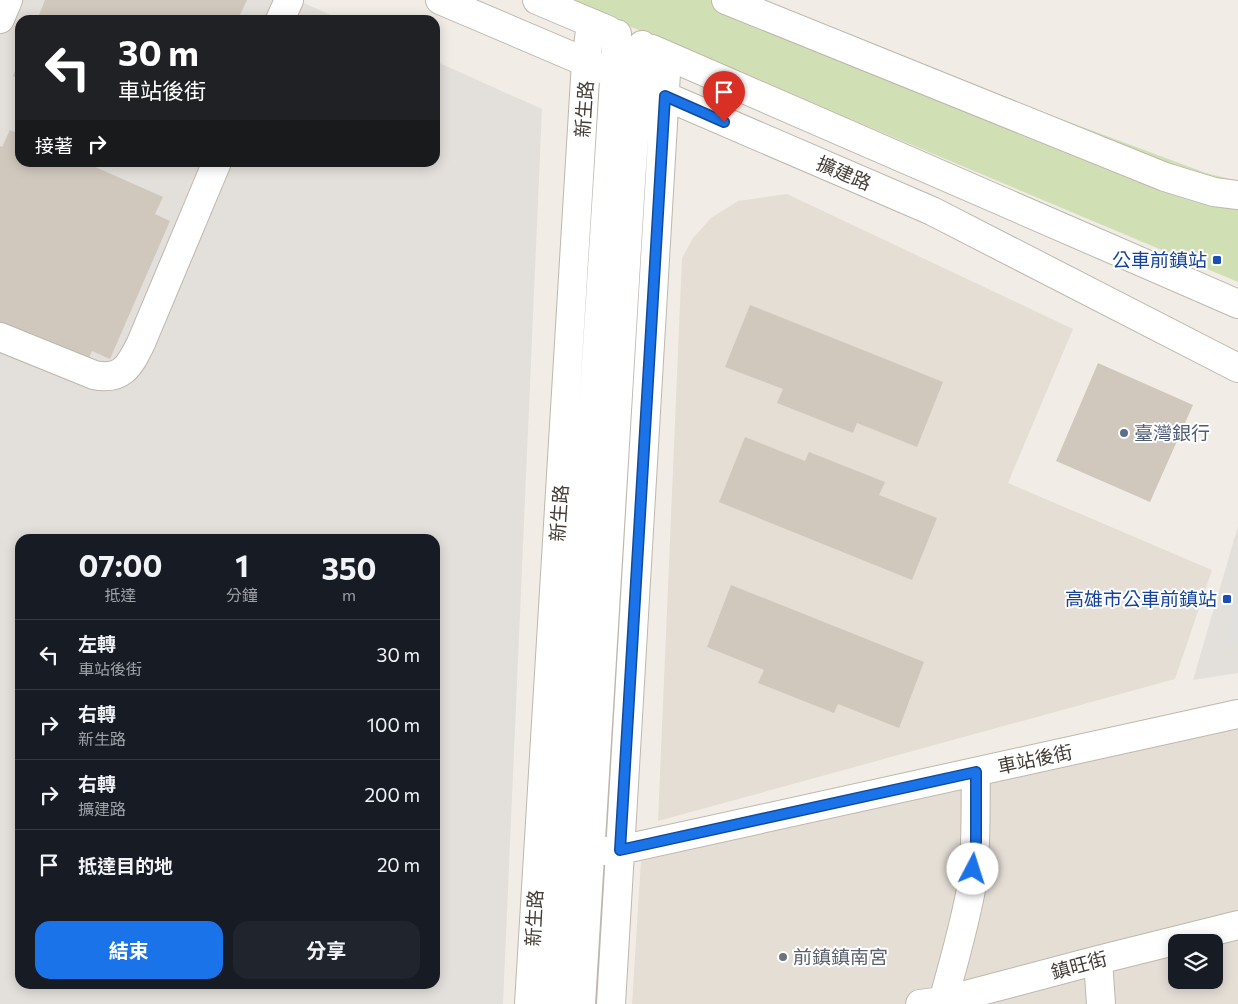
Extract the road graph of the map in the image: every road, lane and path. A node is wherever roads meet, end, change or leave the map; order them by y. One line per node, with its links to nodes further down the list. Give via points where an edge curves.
1 (8, 0): 7 (street)
2 (289, 0): 6 (street)
3 (440, 0): 12 (street, 擴建路)
4 (537, 0): 8 (street, 擴建路)
5 (726, 0): 17 (street, via 1165,177 1214,192)
6 (282, 15)
7 (0, 20)
8 (591, 23): 9 (street, 擴建路); 12 (street, 新生路)
9 (617, 34): 10 (street, 擴建路); 13 (street, 新生路)
10 (642, 45): 11 (street, 擴建路); 14 (street, 新生路)
11 (668, 56): 15 (street); 18 (street, 擴建路)
12 (586, 62): 13 (street, 擴建路); 24 (street, 新生路)
13 (613, 74): 14 (street, 擴建路); 25 (street, 新生路)
14 (638, 84): 15 (street, 擴建路); 25 (street, 新生路)
15 (665, 96): 20 (street, 擴建路, via 932,211); 23 (street)
16 (215, 167): 19 (street, via 141,342 133,359 121,372 112,377 94,375)
17 (1238, 195)
18 (1238, 304)
19 (0, 337)
20 (1238, 368)
21 (1238, 714): 22 (street, 車站後街)
22 (976, 772): 23 (street, 車站後街); 28 (street, via 972,883 964,922)
23 (620, 850): 25 (street, 車站後街); 32 (street)
24 (538, 852): 25 (street, 車站後街); 29 (street, 新生路)
25 (577, 853): 30 (street, 新生路); 31 (street, 新生路)
26 (1238, 925): 27 (street, 鎮旺街)
27 (1098, 960): 28 (street, 鎮旺街); 33 (street)
28 (932, 1002)
29 (529, 1004)
30 (555, 1004)
31 (581, 1004)
32 (611, 1004)
33 (1101, 1004)

